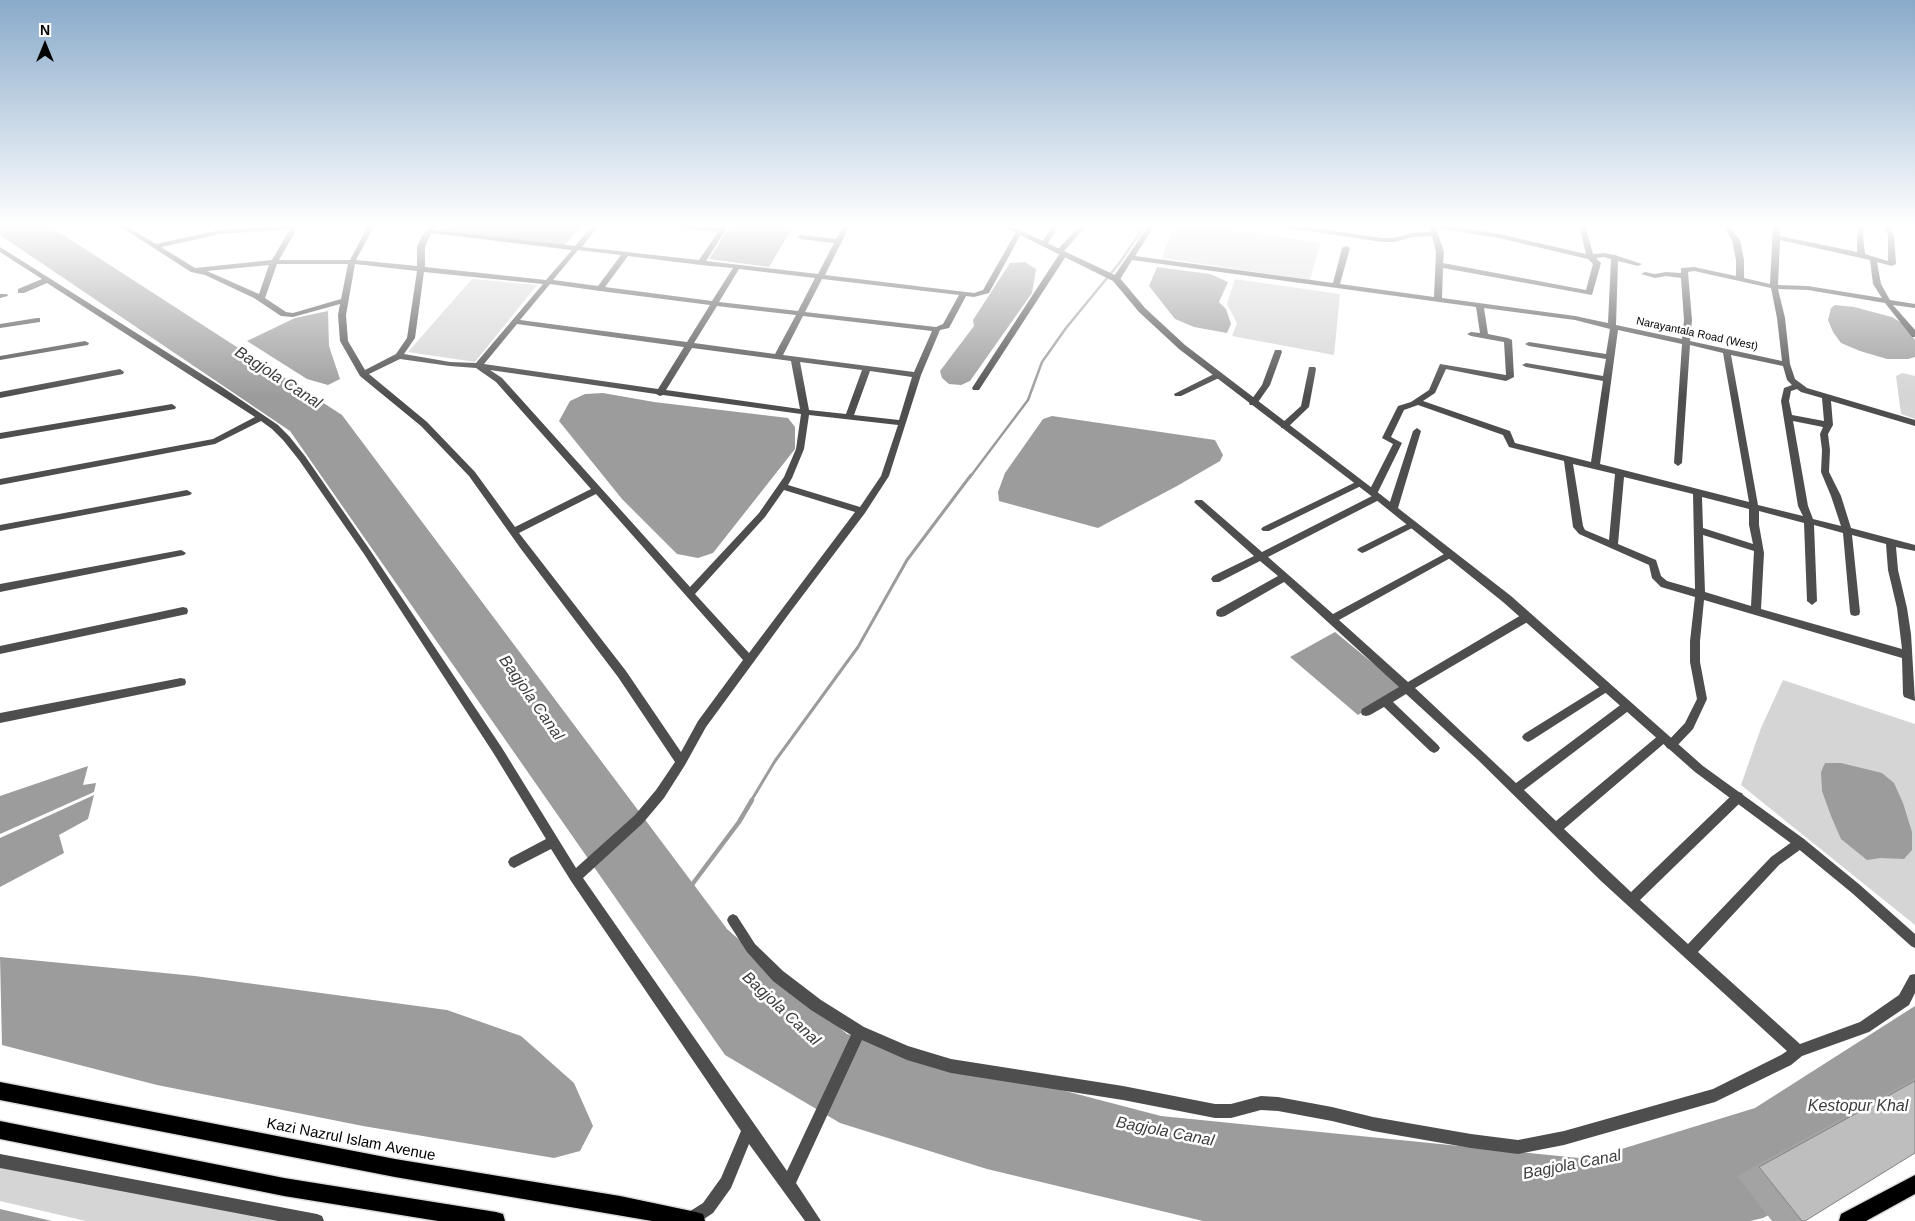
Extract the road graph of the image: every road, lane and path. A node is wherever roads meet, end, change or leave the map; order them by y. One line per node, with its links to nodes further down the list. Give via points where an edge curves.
1 (42, 282): 28 (street)
2 (50, 282): 79 (street)
3 (226, 282): 30 (street)
4 (266, 282): 30 (street)
5 (348, 282): 32 (street)
6 (419, 282): 52 (street, via 411,338)
7 (548, 282): 27 (street); 39 (street)
8 (605, 282): 27 (street)
9 (728, 282): 34 (street)
10 (818, 282): 37 (street)
11 (871, 282): 29 (street)
12 (991, 282): 29 (street, via 986,291 974,295)
13 (1043, 282): 68 (street)
14 (1118, 282): 65 (street, via 1182,347)
15 (1306, 282): 25 (street, Narayantala Road (West))
16 (1337, 282): 25 (street)
17 (1439, 282): 31 (street)
18 (1530, 282): 19 (street, via 1589,293)
19 (1592, 282)
20 (1615, 282): 41 (street)
21 (1685, 282): 47 (street, via 1688,305)
22 (1750, 282): 26 (street)
23 (1774, 282): 26 (street)
24 (1877, 282): 33 (street)
25 (1336, 286): 31 (street, Narayantala Road (West))
26 (1774, 287): 33 (street, via 1808,288); 57 (street)
27 (600, 289): 34 (street)
28 (21, 291)
29 (964, 293): 42 (street, via 946,326)
30 (260, 298): 32 (street, via 289,315)
31 (1438, 299): 35 (street, Narayantala Road (West))
32 (344, 301): 63 (street, via 344,341)
33 (1887, 302): 36 (street); 44 (street)
34 (714, 304): 37 (street); 49 (street)
35 (1480, 305): 41 (street, Narayantala Road (West), via 1575,318); 45 (street)
36 (1915, 306)
37 (799, 314): 42 (street); 53 (street)
38 (36, 320): 40 (street)
39 (516, 322): 49 (street); 59 (street)
40 (0, 326)
41 (1613, 327): 47 (street, Narayantala Road (West)); 54 (street)
42 (937, 329): 64 (street)
43 (1471, 334): 45 (street)
44 (1915, 335)
45 (1484, 336): 73 (street, via 1508,340 1509,378 1442,366 1432,391)
46 (85, 343): 55 (street)
47 (1686, 343): 51 (street, Narayantala Road (West)); 88 (street)
48 (1529, 344): 54 (street)
49 (689, 345): 53 (street); 69 (street)
50 (1278, 352): 74 (street, via 1266,385)
51 (1727, 352): 57 (street, Narayantala Road (West)); 99 (street)
52 (399, 356): 59 (street); 63 (street)
53 (778, 356): 56 (street)
54 (1610, 357): 66 (street)
55 (0, 358)
56 (795, 359): 61 (street); 76 (street)
57 (1786, 364): 67 (street, via 1791,380)
58 (1526, 365): 66 (street)
59 (478, 366): 69 (street); 94 (street, via 499,380)
60 (1312, 368): 83 (street, via 1305,407)
61 (867, 369): 64 (street); 77 (street)
62 (120, 372): 71 (street)
63 (363, 374): 108 (street, via 444,443 472,474)
64 (917, 375): 80 (street)
65 (1218, 376): 70 (street); 74 (street)
66 (1607, 379): 89 (street)
67 (1797, 386): 72 (street); 78 (street, via 1785,394)
68 (976, 388)
69 (660, 393): 76 (street)
70 (1178, 394)
71 (0, 395)
72 (1826, 397): 81 (street); 82 (street)
73 (1416, 402): 87 (street, via 1507,432 1512,445); 97 (street, via 1401,408 1386,438 1398,442)
74 (1254, 403): 83 (street)
75 (172, 407): 86 (street)
76 (805, 412): 77 (street); 93 (street, via 800,449)
77 (849, 417): 80 (street)
78 (1788, 417): 82 (street); 102 (street, via 1803,506)
79 (262, 418): 91 (street, via 214,441); 147 (street, via 275,427 302,458 498,751)
80 (901, 423): 101 (street, via 885,476)
81 (1914, 423): 85 (street)
82 (1829, 425): 107 (street, via 1824,434 1825,472)
83 (1284, 426): 92 (street)
84 (1417, 431): 100 (street)
85 (1915, 434)
86 (0, 436)
87 (1568, 458): 89 (street); 110 (street, via 1579,530)
88 (1678, 463)
89 (1596, 465): 90 (street)
90 (1620, 472): 96 (street); 110 (street)
91 (0, 482)
92 (1360, 483): 97 (street); 105 (street)
93 (782, 486): 101 (street); 120 (street, via 762,515)
94 (597, 490): 108 (street); 120 (street)
95 (187, 493): 104 (street)
96 (1697, 493): 99 (street); 106 (street)
97 (1375, 495): 100 (street); 116 (street)
98 (1199, 502): 116 (street)
99 (1754, 506): 102 (street); 112 (street)
100 (1392, 508): 103 (street)
101 (862, 511): 131 (street)
102 (1809, 520): 107 (street); 122 (street)
103 (1413, 524): 113 (street); 115 (street)
104 (0, 528)
105 (1266, 529)
106 (1698, 530): 112 (street); 121 (street)
107 (1847, 530): 109 (street); 125 (street)
108 (513, 532): 143 (street, via 622,674)
109 (1891, 542): 111 (street); 130 (street)
110 (1613, 546): 121 (street, via 1653,563 1659,582)
111 (1915, 548)
112 (1758, 549): 124 (street)
113 (1362, 550)
114 (181, 553): 119 (street)
115 (1451, 554): 127 (street); 128 (street)
116 (1260, 556): 117 (street); 118 (street)
117 (1284, 577): 126 (street); 128 (street)
118 (1216, 579)
119 (0, 588)
120 (690, 593): 131 (street)
121 (1700, 595): 124 (street); 141 (street, via 1695,662 1702,699 1690,726)
122 (1812, 601)
123 (183, 611): 129 (street)
124 (1756, 612): 130 (street)
125 (1855, 612)
126 (1221, 613)
127 (1527, 617): 133 (street); 134 (street)
128 (1332, 619): 133 (street)
129 (0, 650)
130 (1907, 655): 135 (street, via 1908,694)
131 (748, 660): 143 (street, via 702,724)
132 (181, 682): 139 (street)
133 (1406, 687): 136 (street); 144 (street)
134 (1606, 687): 137 (street); 140 (street)
135 (1915, 697)
136 (1385, 701): 138 (street); 142 (street)
137 (1627, 706): 141 (street); 144 (street)
138 (1366, 712)
139 (0, 718)
140 (1528, 737)
141 (1667, 741): 145 (street); 146 (street)
142 (1434, 748)
143 (681, 762): 150 (street, via 639,819)
144 (1516, 790): 146 (street)
145 (1738, 797): 148 (street); 151 (street)
146 (1556, 828): 151 (street)
147 (554, 841): 149 (street); 150 (street)
148 (1800, 843): 153 (street); 154 (street, via 1775,861)
149 (514, 862)
150 (579, 873): 160 (street)
151 (1631, 900): 154 (street)
152 (733, 920): 156 (street, via 750,948 778,976 816,1005)
153 (1915, 942)
154 (1689, 952): 157 (street)
155 (1915, 980): 157 (street, via 1904,1000 1864,1026)
156 (860, 1032): 157 (street, via 907,1053 950,1066 1215,1111 1231,1111 1260,1103 1278,1104 1373,1124 1518,1147 1564,1138 1715,1094); 162 (street)
157 (1798, 1051)
158 (0, 1092): 164 (main road, Kazi Nazrul Islam Avenue, via 396,1168)
159 (0, 1130): 166 (main road, via 284,1187)
160 (748, 1130): 162 (street); 164 (street, via 726,1183 708,1208)
161 (0, 1161): 165 (street)
162 (788, 1184): 167 (street)
163 (1915, 1184): 168 (main road)
164 (693, 1220)
165 (317, 1221)
166 (496, 1221)
167 (814, 1221)
168 (1848, 1221)

